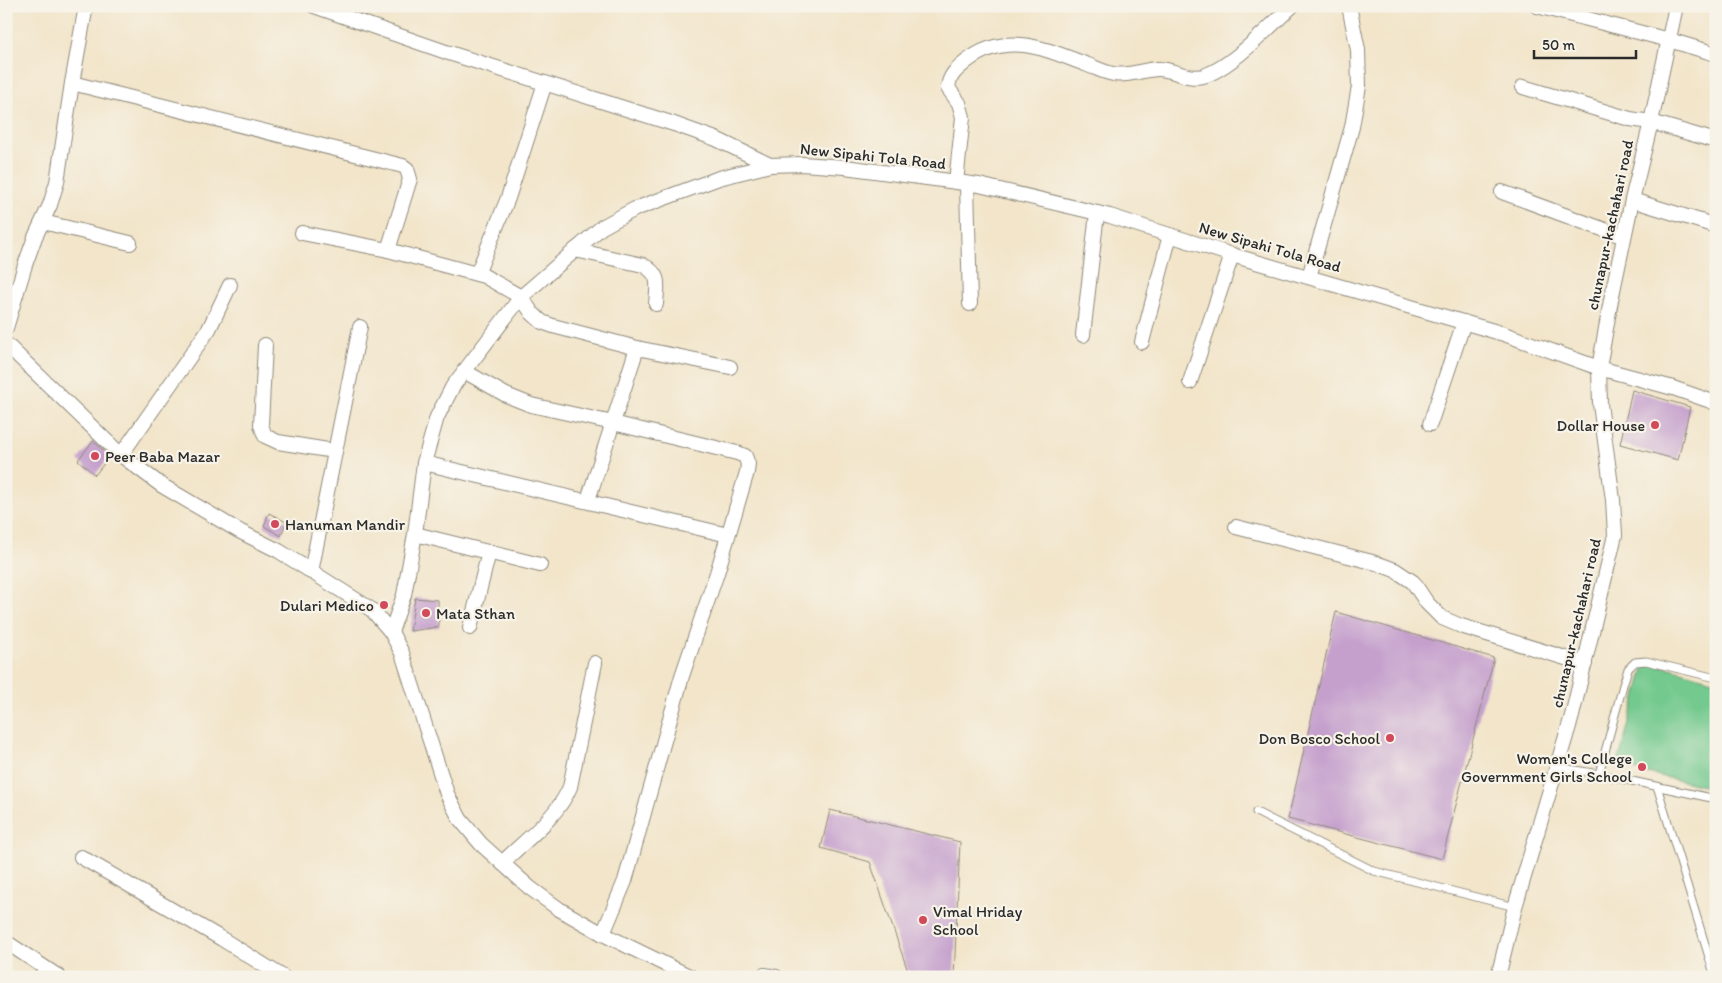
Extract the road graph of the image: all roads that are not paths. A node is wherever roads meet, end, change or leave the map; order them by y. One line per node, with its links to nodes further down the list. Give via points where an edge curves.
1 (86, 6): 9 (street)
2 (314, 6): 10 (street)
3 (1292, 6): 15 (street, via 1231,60 1201,76 1191,77 1160,69 1116,74 1032,46 999,44 974,56 956,70 948,88 959,103 963,117)
4 (1349, 6): 29 (street, via 1358,50 1359,86 1352,127)
5 (1537, 6): 7 (street)
6 (1676, 6): 7 (street, chunapur-kachahari road)
7 (1670, 40): 8 (street); 12 (street, chunapur-kachahari road)
8 (1716, 54)
9 (72, 83): 19 (street, via 58,182); 25 (street, via 403,166 410,180)
10 (545, 83): 14 (street, via 716,139); 28 (street, via 508,198)
11 (1523, 87): 12 (street, via 1630,119)
12 (1651, 122): 13 (street); 17 (street, chunapur-kachahari road)
13 (1716, 141)
14 (770, 166): 15 (street, New Sipahi Tola Road, via 846,167); 26 (street, New Sipahi Tola Road, via 719,178 635,209 602,227)
15 (961, 183): 18 (street, New Sipahi Tola Road); 33 (street)
16 (1502, 192): 23 (street)
17 (1632, 200): 20 (street); 23 (street, chunapur-kachahari road)
18 (1097, 213): 22 (street, New Sipahi Tola Road); 37 (street)
19 (43, 222): 24 (street); 36 (street, via 24,265)
20 (1716, 226)
21 (302, 233): 25 (street)
22 (1170, 235): 27 (street, New Sipahi Tola Road); 38 (street)
23 (1624, 237): 43 (street, chunapur-kachahari road)
24 (130, 242)
25 (388, 250): 28 (street)
26 (575, 250): 31 (street, New Sipahi Tola Road); 32 (street, via 643,265 652,270 658,279)
27 (1232, 255): 29 (street, New Sipahi Tola Road); 45 (street)
28 (477, 274): 31 (street)
29 (1309, 277): 34 (street, New Sipahi Tola Road)
30 (230, 285): 50 (street, via 209,329)
31 (521, 297): 41 (street, via 542,322); 44 (street, New Sipahi Tola Road)
32 (656, 304)
33 (970, 304)
34 (1464, 322): 43 (street, New Sipahi Tola Road); 48 (street)
35 (360, 327): 49 (street)
36 (6, 328)
37 (1083, 335)
38 (1142, 342)
39 (6, 344): 50 (street)
40 (266, 345): 49 (street, via 261,425 265,436 278,442)
41 (637, 348): 42 (street); 47 (street)
42 (730, 367)
43 (1599, 368): 46 (street, New Sipahi Tola Road); 62 (street, chunapur-kachahari road, via 1615,535)
44 (464, 371): 47 (street, via 506,396 531,405); 51 (street, New Sipahi Tola Road, via 437,417)
45 (1190, 382)
46 (1715, 402)
47 (613, 422): 52 (street); 55 (street, via 744,456 747,472)
48 (1430, 424)
49 (334, 451): 58 (street)
50 (121, 455): 58 (street, via 161,485 279,551)
51 (424, 463): 52 (street); 54 (street, New Sipahi Tola Road)
52 (588, 500): 55 (street)
53 (1236, 527): 62 (street, via 1395,570 1413,582 1442,618)
54 (415, 534): 56 (street); 60 (street, New Sipahi Tola Road, via 404,595)
55 (728, 535): 72 (street, via 682,676 625,881)
56 (489, 552): 57 (street); 59 (street)
57 (540, 565)
58 (310, 572): 60 (street, via 372,610)
59 (470, 628)
60 (391, 632): 70 (street, via 402,654 448,794 460,819 480,844)
61 (595, 663): 70 (street, via 570,787 564,801)
62 (1585, 664): 64 (street, chunapur-kachahari road)
63 (1716, 678): 65 (lane, via 1646,661 1635,662 1628,669)
64 (1557, 767): 65 (lane); 71 (street, chunapur-kachahari road)
65 (1598, 774): 66 (lane)
66 (1657, 786): 67 (lane); 80 (lane)
67 (1716, 799)
68 (1256, 812): 71 (lane, via 1374,871)
69 (81, 857): 75 (street)
70 (502, 863): 72 (street, via 559,909)
71 (1515, 907): 79 (street, chunapur-kachahari road)
72 (603, 934): 76 (street)
73 (6, 942): 74 (street)
74 (59, 977)
75 (283, 977)
76 (690, 977)
77 (762, 977): 78 (street)
78 (776, 977)
79 (1498, 977)
80 (1715, 977)

